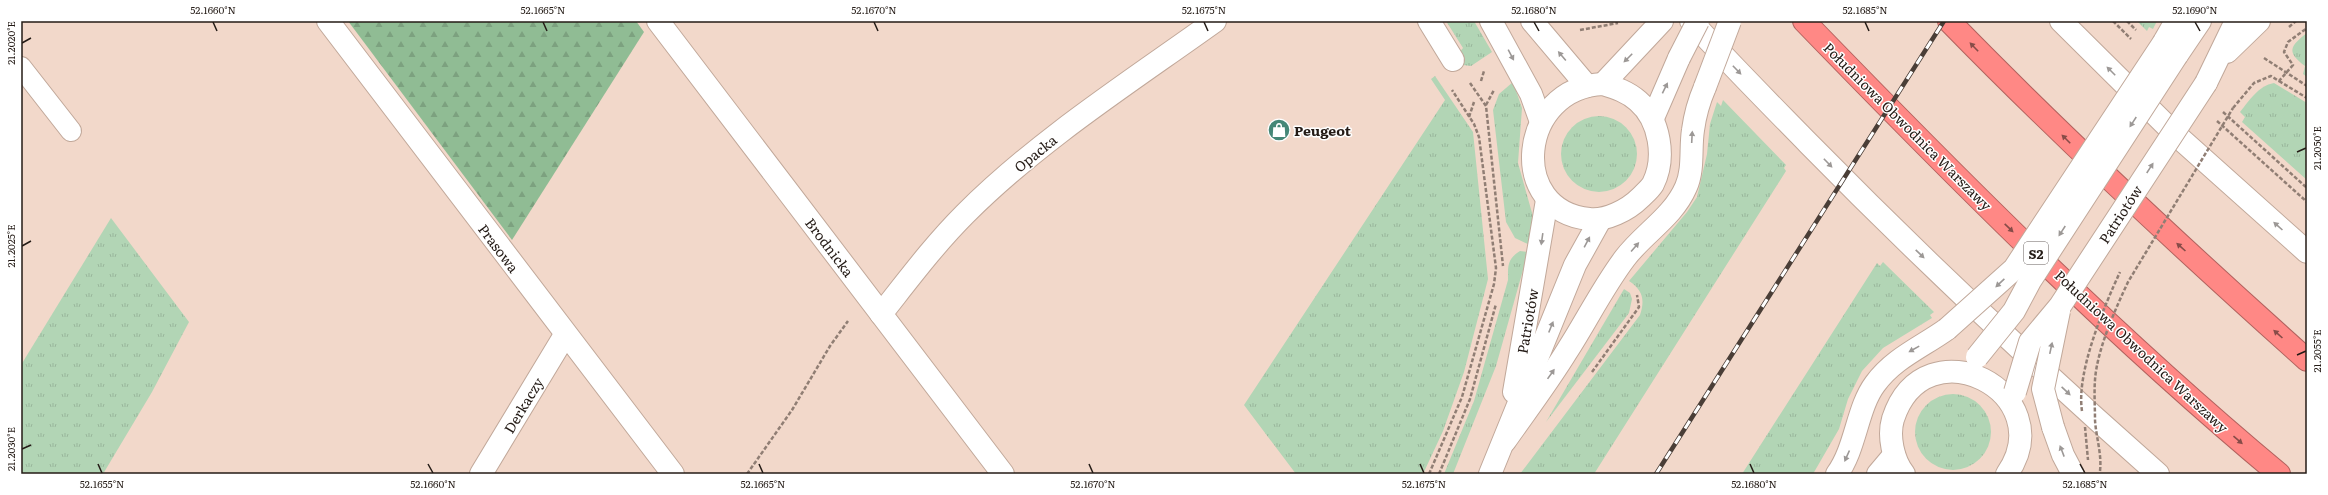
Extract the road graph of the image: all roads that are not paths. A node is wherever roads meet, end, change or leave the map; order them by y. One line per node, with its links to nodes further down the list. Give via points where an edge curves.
1 (328, 21): 31 (main road, Prasowa)
2 (658, 21): 29 (main road, Brodnicka)
3 (1215, 21): 29 (main road, Opacka, via 1061,132 1012,171)
4 (1429, 21): 19 (main road)
5 (1491, 21): 24 (main road, one-way to 24, via 1531,94)
6 (1532, 21): 22 (main road, one-way to 6)
7 (1691, 21): 48 (main road, one-way to 48, via 1854,190 1928,262)
8 (1698, 21): 23 (main road, one-way to 8, bridge)
9 (1730, 21): 35 (main road, one-way to 9, bridge, via 1567,352 1626,258 1680,200 1687,185 1692,161 1692,132 1697,109)
10 (1804, 21): 49 (highway, Południowa Obwodnica Warszawy / S2, one-way to 49, via 2010,229 2183,391)
11 (1949, 21): 32 (highway, one-way to 11, via 2075,148)
12 (2060, 21): 28 (main road, one-way to 12, via 2175,134)
13 (2176, 21): 18 (main road)
14 (2200, 21): 18 (main road)
15 (2236, 21): 20 (main road, Patriotów)
16 (2259, 21): 20 (main road)
17 (1657, 26): 22 (main road, one-way to 22)
18 (2170, 48): 33 (main road, one-way to 33, bridge, via 2014,311 1977,357); 43 (main road, one-way to 43, bridge, via 2014,269 1947,330 1903,356 1874,385 1856,434)
19 (1453, 60)
20 (2217, 62): 30 (main road, Patriotów, one-way to 20, bridge)
21 (21, 67): 25 (lane)
22 (1595, 85): 23 (main road, via 1624,92 1638,101); 24 (main road, via 1576,89 1550,107)
23 (1653, 118): 27 (main road, via 1659,145 1659,166 1652,185 1636,202)
24 (1541, 122): 26 (main road, via 1534,146 1533,163 1539,186)
25 (71, 131)
26 (1547, 200): 27 (main road, via 1573,217); 35 (main road, Patriotów, one-way to 35)
27 (1600, 220): 35 (main road, Patriotów, one-way to 27, via 1575,265)
28 (2307, 252)
29 (875, 306): 41 (main road, Brodnicka)
30 (2060, 306): 34 (main road, Patriotów, bridge, via 2030,342); 38 (main road, one-way to 30, bridge, via 2063,455 2043,389)
31 (565, 335): 39 (main road, Derkaczy); 40 (main road, Prasowa)
32 (2307, 360)
33 (1961, 371): 34 (main road, via 1986,379 2006,397); 37 (main road, via 1930,376 1916,384 1905,395 1892,424)
34 (2014, 400): 36 (main road, via 2020,438)
35 (1506, 441): 42 (main road, Patriotów)
36 (2017, 454): 46 (main road); 47 (main road)
37 (1894, 455): 44 (main road); 45 (main road)
38 (2081, 467)
39 (481, 474)
40 (673, 474)
41 (1003, 474)
42 (1490, 474)
43 (1837, 474)
44 (1878, 474)
45 (1904, 474)
46 (2007, 474)
47 (2024, 474)
48 (2158, 474)
49 (2279, 474)

